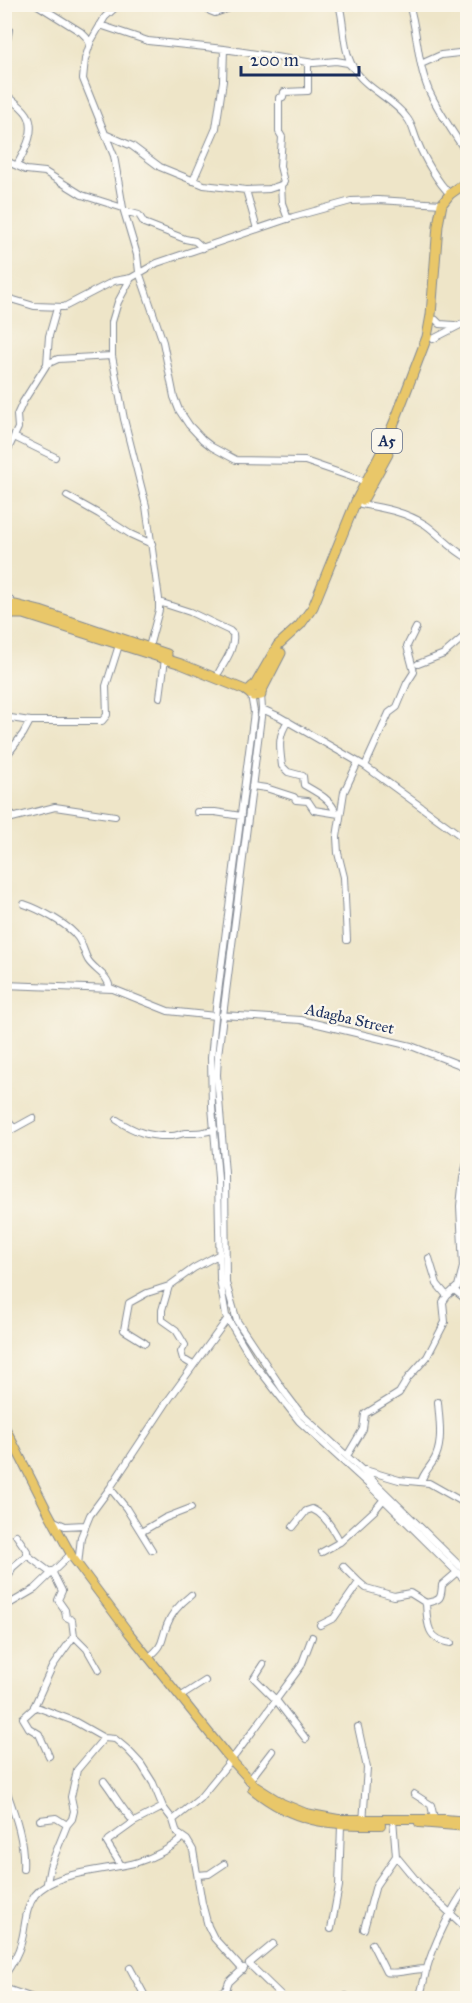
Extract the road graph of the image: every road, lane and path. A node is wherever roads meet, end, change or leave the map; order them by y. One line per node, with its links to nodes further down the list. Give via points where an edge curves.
1 (36, 4): 9 (street)
2 (119, 4): 7 (street)
3 (206, 4): 4 (street, via 215,13)
4 (242, 4)
5 (339, 4): 17 (street)
6 (409, 4): 16 (street)
7 (100, 25): 10 (street); 12 (street, via 148,41)
8 (9, 30): 14 (street)
9 (81, 32): 10 (street); 11 (street)
10 (96, 32): 11 (street)
11 (90, 44): 19 (street, via 83,79)
12 (224, 49): 15 (street); 23 (street, via 216,128)
13 (468, 52): 16 (street, via 441,55)
14 (4, 56)
15 (308, 62): 17 (street, via 336,61); 25 (street, via 308,91 288,91 279,98 280,166 284,182)
16 (421, 64): 20 (street, via 446,123)
17 (352, 67): 28 (street, via 407,117 419,147)
18 (4, 93): 22 (street, via 26,112 30,121 30,140)
19 (107, 135): 23 (street, via 123,140 160,167); 30 (street)
20 (468, 155)
21 (4, 160): 22 (street)
22 (17, 165): 30 (street, via 45,172 82,195)
23 (193, 181): 27 (street)
24 (468, 181): 28 (highway, A5)
25 (281, 185): 27 (street); 31 (street)
26 (468, 188): 38 (highway, A5, via 454,198 447,210)
27 (246, 190): 32 (street)
28 (450, 194): 29 (highway, A5)
29 (442, 204): 31 (street, via 357,201); 47 (highway, A5, via 427,337 387,440)
30 (123, 210): 33 (street); 34 (street)
31 (288, 219): 32 (street)
32 (257, 229): 33 (street)
33 (203, 248): 34 (street)
34 (140, 272): 35 (street); 47 (street, via 166,350 176,402 203,440 236,460 305,461)
35 (131, 278): 37 (street, via 114,281); 42 (street, via 112,322)
36 (4, 297): 37 (street)
37 (57, 308): 43 (street)
38 (436, 320): 40 (street, via 446,326); 41 (highway, A5)
39 (468, 321): 40 (street)
40 (458, 325): 41 (street)
41 (433, 339): 49 (highway, A5, via 388,453)
42 (112, 356): 43 (street, via 58,359); 50 (street)
43 (47, 364): 44 (street, via 22,402)
44 (14, 437): 45 (street); 46 (street)
45 (55, 457)
46 (4, 458)
47 (366, 482): 63 (highway, A5, via 313,607 278,645)
48 (67, 496): 50 (street)
49 (362, 504): 51 (street, via 413,518); 63 (highway, A5, via 318,610 283,649)
50 (152, 544): 53 (street)
51 (468, 558)
52 (4, 592): 54 (street)
53 (159, 603): 59 (street); 62 (street, via 190,612 233,634 231,651)
54 (7, 606): 55 (highway, via 29,608)
55 (70, 625): 58 (highway); 59 (highway)
56 (416, 628): 71 (street, via 407,646 414,672 397,707 388,714)
57 (468, 633): 61 (street, via 444,654)
58 (119, 645): 60 (highway); 67 (street, via 105,687 107,715 102,721)
59 (148, 647): 62 (highway)
60 (165, 659): 63 (highway); 64 (street)
61 (418, 664)
62 (219, 672): 63 (highway)
63 (255, 691): 65 (street); 77 (street)
64 (160, 697)
65 (261, 709): 68 (street); 72 (street)
66 (4, 717): 67 (street)
67 (30, 721): 69 (street)
68 (288, 722): 70 (street); 75 (street, via 281,730 279,742 282,766 303,776 304,785 321,794)
69 (4, 759)
70 (358, 762): 71 (street); 75 (street)
71 (365, 766): 80 (street)
72 (252, 786): 75 (street, via 308,801 314,810); 85 (street)
73 (4, 803): 78 (street)
74 (197, 812): 77 (street)
75 (338, 814): 82 (street)
76 (115, 816): 78 (street, via 56,807)
77 (241, 816): 85 (street)
78 (13, 817): 79 (street)
79 (4, 820)
80 (468, 841)
81 (24, 904): 84 (street, via 60,921 74,933 88,960 107,978)
82 (347, 940)
83 (4, 985): 84 (street, Adagba Street)
84 (110, 989): 85 (street, Adagba Street, via 168,1011)
85 (219, 1016): 86 (street, Adagba Street, via 301,1020 411,1046); 90 (street, via 217,1075); 92 (street, via 211,1066)
86 (468, 1068)
87 (4, 1117): 91 (street)
88 (33, 1118): 91 (street)
89 (117, 1120): 92 (street, via 136,1132 161,1135)
90 (222, 1127): 92 (street); 107 (street, via 226,1283 237,1321 286,1394)
91 (14, 1128): 93 (street)
92 (214, 1130): 95 (street)
93 (4, 1134)
94 (468, 1160): 98 (street, via 461,1199 463,1267)
95 (220, 1254): 97 (street); 101 (street, via 221,1293)
96 (429, 1258): 99 (street, via 437,1284)
97 (169, 1287): 102 (street, via 147,1293 129,1304 124,1330); 103 (street, via 162,1320 176,1330 185,1345 183,1359)
98 (454, 1290): 99 (street); 100 (street)
99 (447, 1296): 108 (street, via 443,1302 445,1322 428,1357 399,1392 365,1414 364,1426)
100 (468, 1300)
101 (228, 1318): 103 (street); 107 (street, via 254,1363 299,1421)
102 (145, 1343)
103 (193, 1365): 111 (street)
104 (438, 1401): 110 (street, via 437,1454)
105 (4, 1425): 115 (main road)
106 (4, 1435): 124 (main road)
107 (332, 1448): 108 (street); 112 (street)
108 (347, 1456): 109 (street)
109 (362, 1470): 110 (street); 129 (street)
110 (421, 1482): 113 (street, via 434,1485)
111 (110, 1488): 116 (street); 118 (street)
112 (383, 1500): 120 (street); 128 (street)
113 (468, 1505)
114 (191, 1509): 118 (street)
115 (50, 1518): 116 (street, via 65,1526); 125 (main road)
116 (85, 1525): 125 (street)
117 (293, 1527): 120 (street, via 306,1511 316,1510)
118 (141, 1532): 121 (street)
119 (16, 1535): 123 (street)
120 (340, 1542): 122 (street)
121 (153, 1550)
122 (322, 1552)
123 (27, 1555): 127 (street); 130 (street)
124 (68, 1557): 127 (street); 152 (main road, via 101,1604)
125 (78, 1565): 140 (main road)
126 (343, 1566): 131 (street)
127 (52, 1572): 135 (street, via 35,1589); 137 (street, via 62,1591 58,1600 66,1617 72,1620)
128 (456, 1574): 132 (street); 134 (street, via 442,1585 439,1600)
129 (468, 1574)
130 (4, 1577)
131 (359, 1582): 134 (street, via 394,1596 410,1593); 136 (street, via 334,1618)
132 (468, 1583)
133 (191, 1595): 140 (street, via 174,1612 163,1643)
134 (426, 1603): 139 (street, via 432,1634 441,1642)
135 (5, 1604)
136 (320, 1625)
137 (74, 1636): 142 (street); 146 (street, via 52,1666)
138 (312, 1637): 145 (street, via 301,1666)
139 (451, 1643)
140 (148, 1658): 144 (main road)
141 (263, 1664): 145 (street, via 254,1678)
142 (99, 1670)
143 (205, 1681): 144 (street)
144 (180, 1697): 152 (main road)
145 (276, 1700): 149 (street); 152 (street)
146 (34, 1706): 148 (street); 151 (street, via 23,1718 39,1734)
147 (358, 1727): 163 (street, via 367,1768)
148 (104, 1738): 157 (street, via 115,1739 141,1764); 165 (street, via 77,1770 71,1797 74,1811)
149 (306, 1738)
150 (272, 1751): 154 (street)
151 (49, 1756)
152 (229, 1761): 154 (main road); 160 (street, via 199,1799); 166 (main road, via 253,1790 279,1808 305,1819)
153 (104, 1781): 162 (street)
154 (249, 1781): 163 (main road, via 282,1803 306,1813)
155 (4, 1784): 172 (street, via 21,1831)
156 (414, 1794): 158 (street, via 431,1805)
157 (163, 1807): 160 (street); 162 (street)
158 (434, 1818): 161 (main road); 164 (main road)
159 (40, 1820): 165 (street, via 56,1818)
160 (173, 1820): 168 (street)
161 (468, 1821)
162 (134, 1822): 171 (street, via 107,1843)
163 (363, 1822): 164 (main road); 166 (main road)
164 (393, 1822): 167 (main road); 169 (street)
165 (67, 1825): 174 (street)
166 (341, 1825): 177 (street, via 339,1886)
167 (468, 1827)
168 (183, 1838): 171 (street, via 152,1857); 173 (street, via 192,1850)
169 (396, 1857): 176 (street); 178 (street, via 376,1885)
170 (224, 1864): 173 (street, via 209,1874)
171 (121, 1865): 174 (street)
172 (23, 1869)
173 (198, 1875): 185 (street, via 208,1926 218,1944)
174 (47, 1883): 186 (street, via 34,1896 25,1916 21,1942)
175 (468, 1885): 176 (street)
176 (451, 1913): 179 (street); 184 (street)
177 (331, 1929)
178 (364, 1929)
179 (468, 1930)
180 (273, 1944): 182 (street)
181 (372, 1944): 184 (street, via 386,1972)
182 (249, 1964): 185 (street); 193 (street)
183 (130, 1968): 190 (street)
184 (427, 1969): 196 (street)
185 (243, 1970): 188 (street)
186 (4, 1976)
187 (4, 1988): 189 (street)
188 (226, 1990): 191 (street); 192 (street)
189 (33, 1998)
190 (146, 1998)
191 (207, 1998)
192 (230, 1998)
193 (284, 1998)
194 (343, 1998): 195 (street)
195 (350, 1998)
196 (419, 1998)

